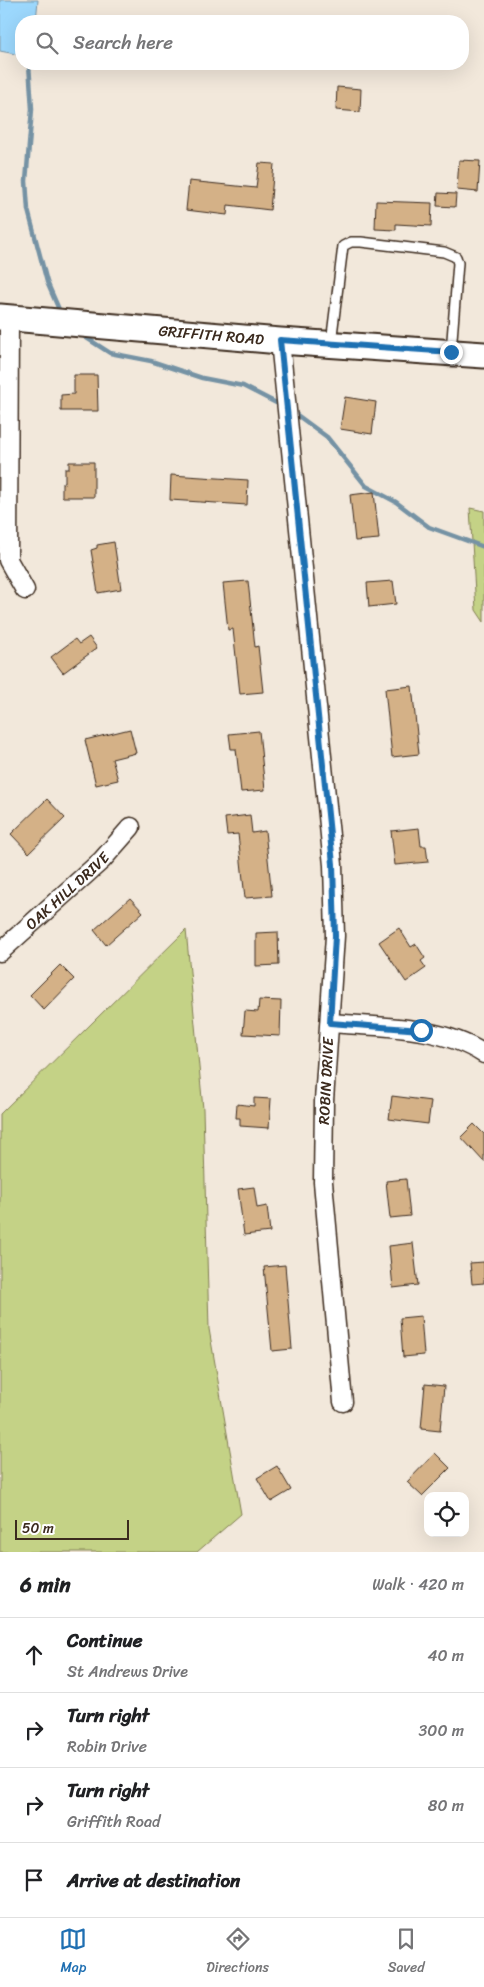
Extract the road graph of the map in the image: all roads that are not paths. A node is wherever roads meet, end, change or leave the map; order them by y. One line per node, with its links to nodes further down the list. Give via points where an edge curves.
1 (5, 317): 2 (street, GRIFFITH ROAD); 6 (street, via 8,560)
2 (280, 340): 3 (street, GRIFFITH ROAD); 9 (street, ROBIN DRIVE, via 333,864 335,936)
3 (331, 344): 4 (street, GRIFFITH ROAD); 4 (lane, via 343,246 361,242 416,247 452,253 456,257)
4 (451, 352): 5 (street, GRIFFITH ROAD)
5 (484, 354)
6 (25, 590)
7 (131, 827): 8 (street, OAK HILL DRIVE, via 102,860)
8 (0, 952)
9 (330, 1023): 10 (street, via 421,1030 473,1046); 11 (street, ROBIN DRIVE, via 324,1101 323,1182)
10 (484, 1054)
11 (343, 1402)

